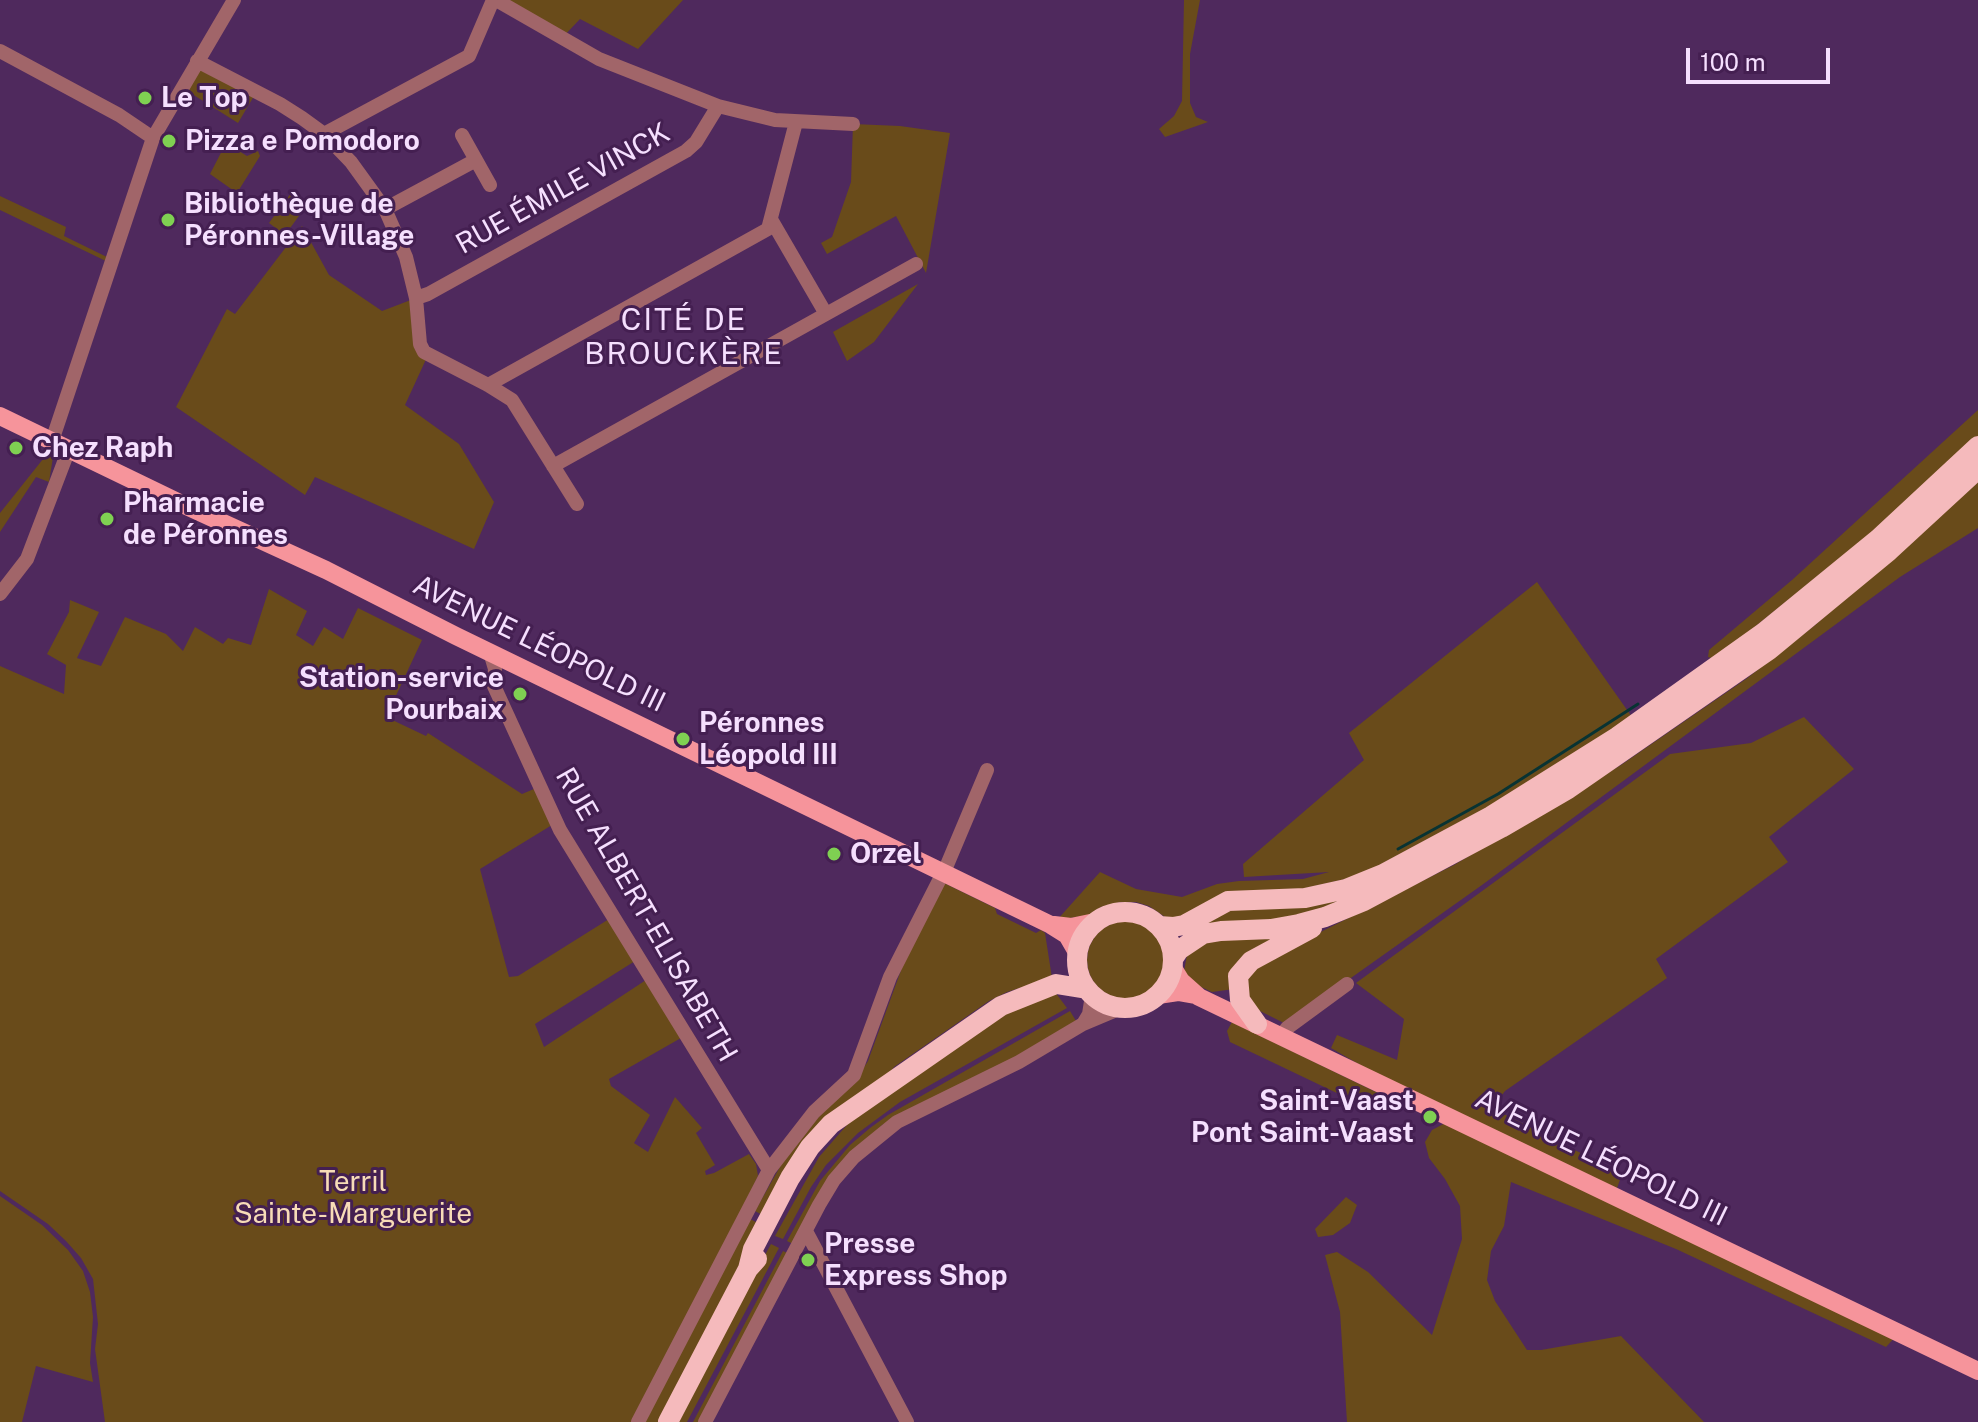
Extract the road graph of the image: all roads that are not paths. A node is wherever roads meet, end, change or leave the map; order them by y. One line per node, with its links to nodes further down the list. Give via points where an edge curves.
1 (234, 0): 4 (street)
2 (494, 0): 5 (street, via 599,59); 8 (street, via 469,56)
3 (0, 51): 10 (street)
4 (197, 61): 8 (street, via 280,104); 10 (street)
5 (718, 106): 6 (street); 16 (street, RUE ÉMILE VINCK, via 686,151)
6 (796, 122): 7 (street); 14 (street)
7 (853, 124)
8 (324, 134): 13 (street)
9 (462, 135): 11 (street)
10 (153, 138): 20 (street)
11 (476, 160): 12 (street); 13 (street)
12 (490, 185)
13 (385, 209): 16 (street, via 406,257)
14 (772, 221): 17 (street); 18 (street, via 755,238)
15 (916, 264): 17 (street)
16 (416, 298): 18 (street, via 424,352)
17 (826, 314): 22 (street)
18 (488, 385): 22 (street, via 516,404)
19 (0, 416): 20 (main road, AVENUE LÉOPOLD III)
20 (60, 445): 25 (street, via 27,559); 26 (main road, AVENUE LÉOPOLD III)
21 (1978, 446): 34 (highway, via 1878,539 1763,633 1617,737 1491,816 1346,889 1305,898 1228,901 1184,925)
22 (553, 466): 24 (street)
23 (1978, 469): 31 (highway, via 1836,597 1651,733 1501,828)
24 (577, 504)
25 (0, 594)
26 (490, 652): 27 (main road, AVENUE LÉOPOLD III); 28 (street, RUE ALBERT-ELISABETH)
27 (517, 665): 28 (street); 30 (main road, AVENUE LÉOPOLD III)
28 (494, 679): 46 (street, RUE ALBERT-ELISABETH, via 560,830)
29 (987, 770): 30 (street)
30 (944, 871): 33 (main road, AVENUE LÉOPOLD III); 46 (street, via 890,977 854,1075 814,1112)
31 (1325, 917): 36 (highway, via 1271,929 1203,934 1179,950); 44 (highway, via 1241,972 1240,1000)
32 (1095, 922): 33 (main road, AVENUE LÉOPOLD III); 34 (highway, via 1135,912); 35 (highway, via 1082,938)
33 (1051, 925): 35 (main road, AVENUE LÉOPOLD III, via 1067,935)
34 (1159, 926): 36 (highway, via 1172,947)
35 (1078, 957): 37 (highway); 39 (highway)
36 (1173, 963): 40 (highway); 41 (main road, AVENUE LÉOPOLD III, via 1181,981)
37 (1056, 984): 39 (highway); 50 (highway, via 1001,1006 857,1106 817,1153 770,1240 748,1269)
38 (1347, 984): 45 (street)
39 (1090, 992): 42 (highway); 43 (street)
40 (1158, 995): 41 (main road, AVENUE LÉOPOLD III); 42 (highway)
41 (1199, 997): 44 (main road, AVENUE LÉOPOLD III)
42 (1121, 1008): 43 (street)
43 (1083, 1024): 47 (street, via 882,1133 834,1180)
44 (1257, 1024): 45 (main road, AVENUE LÉOPOLD III)
45 (1281, 1036): 48 (main road, AVENUE LÉOPOLD III)
46 (769, 1170): 49 (street)
47 (806, 1231): 51 (street); 52 (street)
48 (1978, 1371)
49 (638, 1422)
50 (668, 1422)
51 (705, 1422)
52 (907, 1422)

